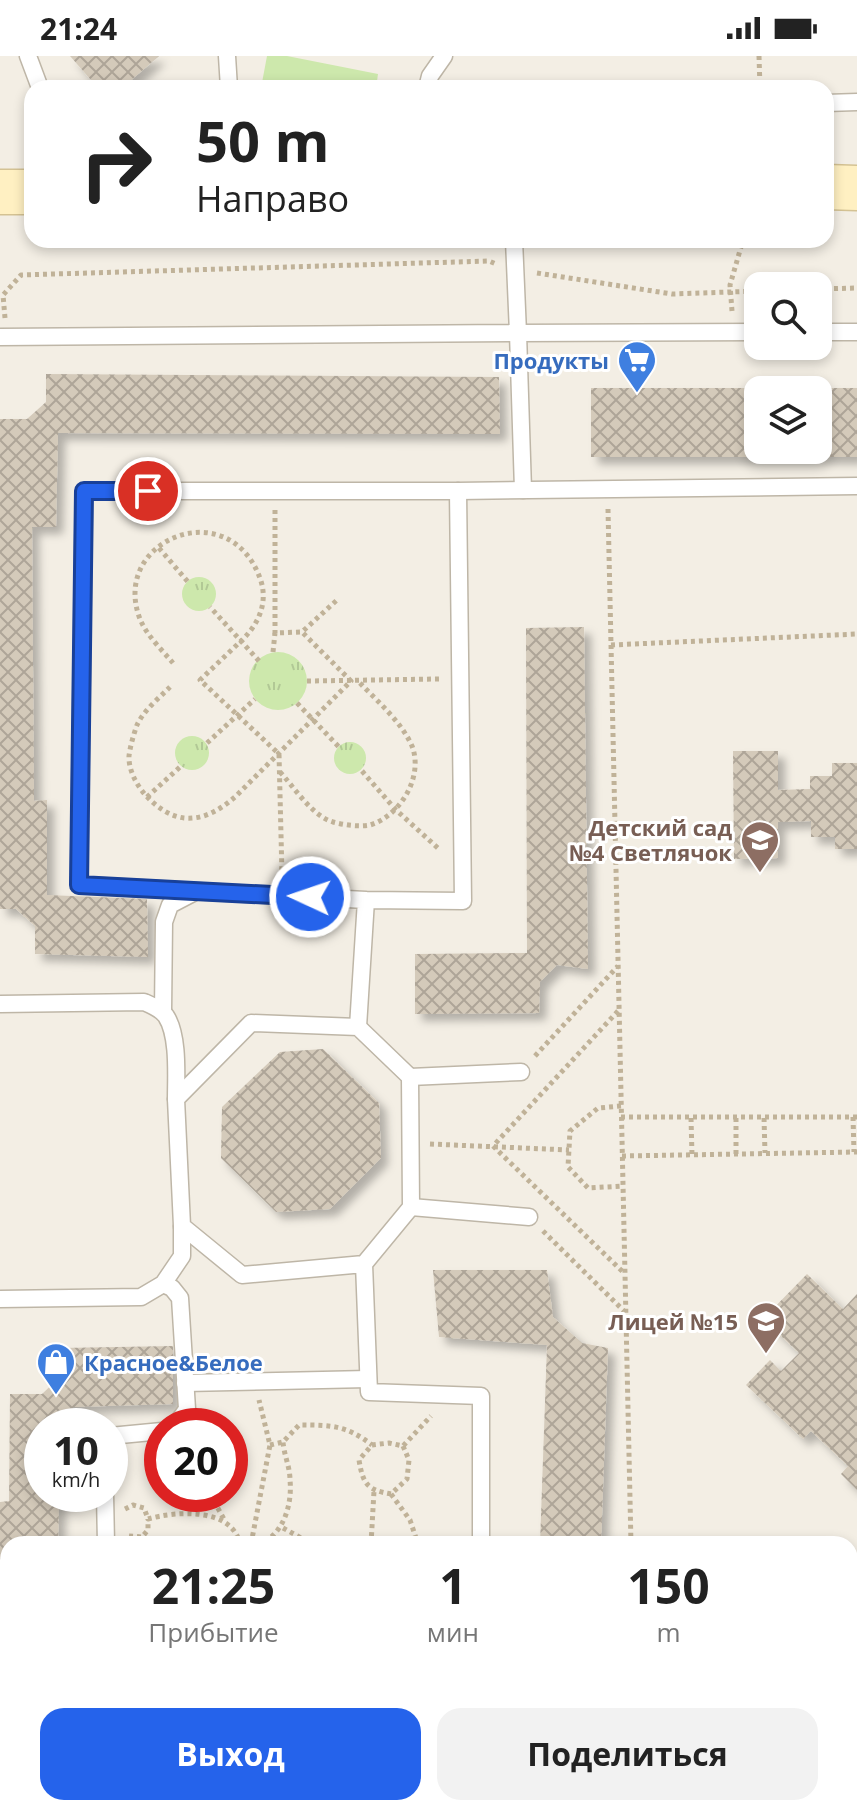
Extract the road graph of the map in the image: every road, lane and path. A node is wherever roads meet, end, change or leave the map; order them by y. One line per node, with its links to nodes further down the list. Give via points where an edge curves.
1 (28, 56): 5 (lane)
2 (227, 56): 6 (lane)
3 (444, 56): 7 (lane)
4 (759, 56): 8 (path)
5 (37, 80)
6 (228, 80)
7 (429, 80)
8 (760, 80)
9 (857, 102): 10 (lane)
10 (834, 103)
11 (834, 187): 12 (street)
12 (857, 188)
13 (0, 192): 14 (street)
14 (24, 192)
15 (515, 248): 17 (lane)
16 (741, 248): 20 (path)
17 (516, 270): 20 (path, via 672,294); 26 (lane); 27 (path, via 489,261 21,275 3,295)
18 (857, 288): 19 (path)
19 (832, 289)
20 (731, 292): 21 (path); 22 (path)
21 (744, 292)
22 (733, 332): 23 (lane); 26 (lane)
23 (744, 332)
24 (832, 332): 25 (lane)
25 (857, 332)
26 (518, 333): 27 (lane); 30 (lane)
27 (3, 337)
28 (857, 486): 29 (lane)
29 (608, 489): 30 (lane); 41 (path)
30 (523, 490): 32 (lane)
31 (274, 491): 32 (lane); 38 (path); 62 (lane, via 84,491 79,885)
32 (458, 491): 45 (lane)
33 (159, 548): 34 (path); 40 (path, via 174,536 205,530 224,535 249,556 264,590 257,622); 44 (path, via 139,570 134,588 141,621)
34 (188, 582)
35 (337, 600): 37 (path)
36 (210, 607): 40 (path)
37 (302, 632): 38 (path); 46 (path)
38 (275, 633): 42 (path)
39 (857, 634): 41 (path)
40 (241, 641): 43 (path); 51 (path, via 200,680)
41 (611, 645): 65 (path)
42 (273, 652)
43 (259, 661)
44 (173, 663)
45 (460, 679): 46 (path); 61 (lane)
46 (354, 680): 47 (path); 52 (path); 60 (path, via 404,730 414,750 412,784)
47 (307, 681)
48 (170, 687): 59 (path, via 137,724 129,757)
49 (255, 699): 51 (path)
50 (297, 703): 52 (path)
51 (236, 716): 53 (path); 55 (path)
52 (312, 720): 54 (path); 55 (path)
53 (207, 743)
54 (339, 747)
55 (279, 754): 57 (path); 59 (path, via 221,809 204,816 171,814)
56 (180, 767): 59 (path)
57 (279, 771): 60 (path, via 330,822 371,824); 63 (path)
58 (362, 771): 60 (path)
59 (147, 797)
60 (395, 809): 61 (path)
61 (463, 870): 64 (lane, via 463,901)
62 (197, 892): 63 (lane); 68 (lane, via 170,905 164,922)
63 (282, 896): 64 (lane)
64 (366, 900): 69 (lane)
65 (618, 966): 67 (path); 70 (path)
66 (0, 1004): 68 (lane, via 144,1002)
67 (619, 1011): 73 (path); 80 (path)
68 (163, 1012): 72 (lane, via 175,1052)
69 (358, 1027): 71 (lane); 72 (lane, via 251,1023)
70 (521, 1072): 71 (lane)
71 (410, 1077): 79 (lane)
72 (176, 1099): 90 (lane)
73 (621, 1106): 74 (path); 81 (path, via 598,1108 570,1131)
74 (621, 1117): 76 (path); 86 (path)
75 (855, 1117): 78 (path); 82 (path)
76 (691, 1118): 77 (path); 85 (path)
77 (736, 1118): 78 (path); 84 (path)
78 (764, 1118): 83 (path)
79 (411, 1143): 80 (path); 88 (lane)
80 (493, 1146): 81 (path); 92 (path)
81 (569, 1150): 87 (path, via 568,1167 588,1188)
82 (856, 1152): 83 (path)
83 (765, 1153): 84 (path)
84 (736, 1154): 85 (path)
85 (692, 1155): 86 (path)
86 (622, 1156): 87 (path)
87 (623, 1186): 92 (path)
88 (411, 1207): 89 (lane); 91 (lane)
89 (529, 1217): 95 (path)
90 (182, 1226): 91 (lane, via 242,1275); 93 (lane, via 182,1256)
91 (364, 1264): 96 (lane)
92 (625, 1274): 95 (path)
93 (163, 1284): 94 (lane, via 141,1297); 98 (lane, via 180,1298)
94 (0, 1299)
95 (625, 1312): 124 (path)
96 (368, 1379): 97 (lane); 99 (lane, via 369,1392)
97 (254, 1382): 98 (lane); 102 (path)
98 (185, 1383): 100 (lane)
99 (451, 1395): 104 (path); 123 (lane, via 481,1396)
100 (187, 1408)
101 (283, 1442): 102 (path); 103 (path, via 299,1425 332,1425 353,1431); 112 (path, via 291,1478)
102 (270, 1445): 118 (path)
103 (372, 1445): 104 (path); 105 (path, via 359,1460 362,1479)
104 (403, 1446): 106 (path, via 409,1460 407,1479)
105 (374, 1491): 106 (path); 121 (path)
106 (391, 1494): 122 (path)
107 (128, 1507): 110 (path, via 144,1508)
108 (105, 1512): 114 (lane)
109 (220, 1512): 111 (path)
110 (148, 1519): 111 (path, via 176,1514); 116 (path)
111 (225, 1522): 117 (path)
112 (283, 1528): 119 (path); 120 (path)
113 (121, 1532): 115 (path)
114 (106, 1536)
115 (129, 1536)
116 (143, 1536)
117 (238, 1536)
118 (253, 1536)
119 (273, 1536)
120 (298, 1536)
121 (371, 1536)
122 (415, 1536)
123 (481, 1536)
124 (631, 1536)

